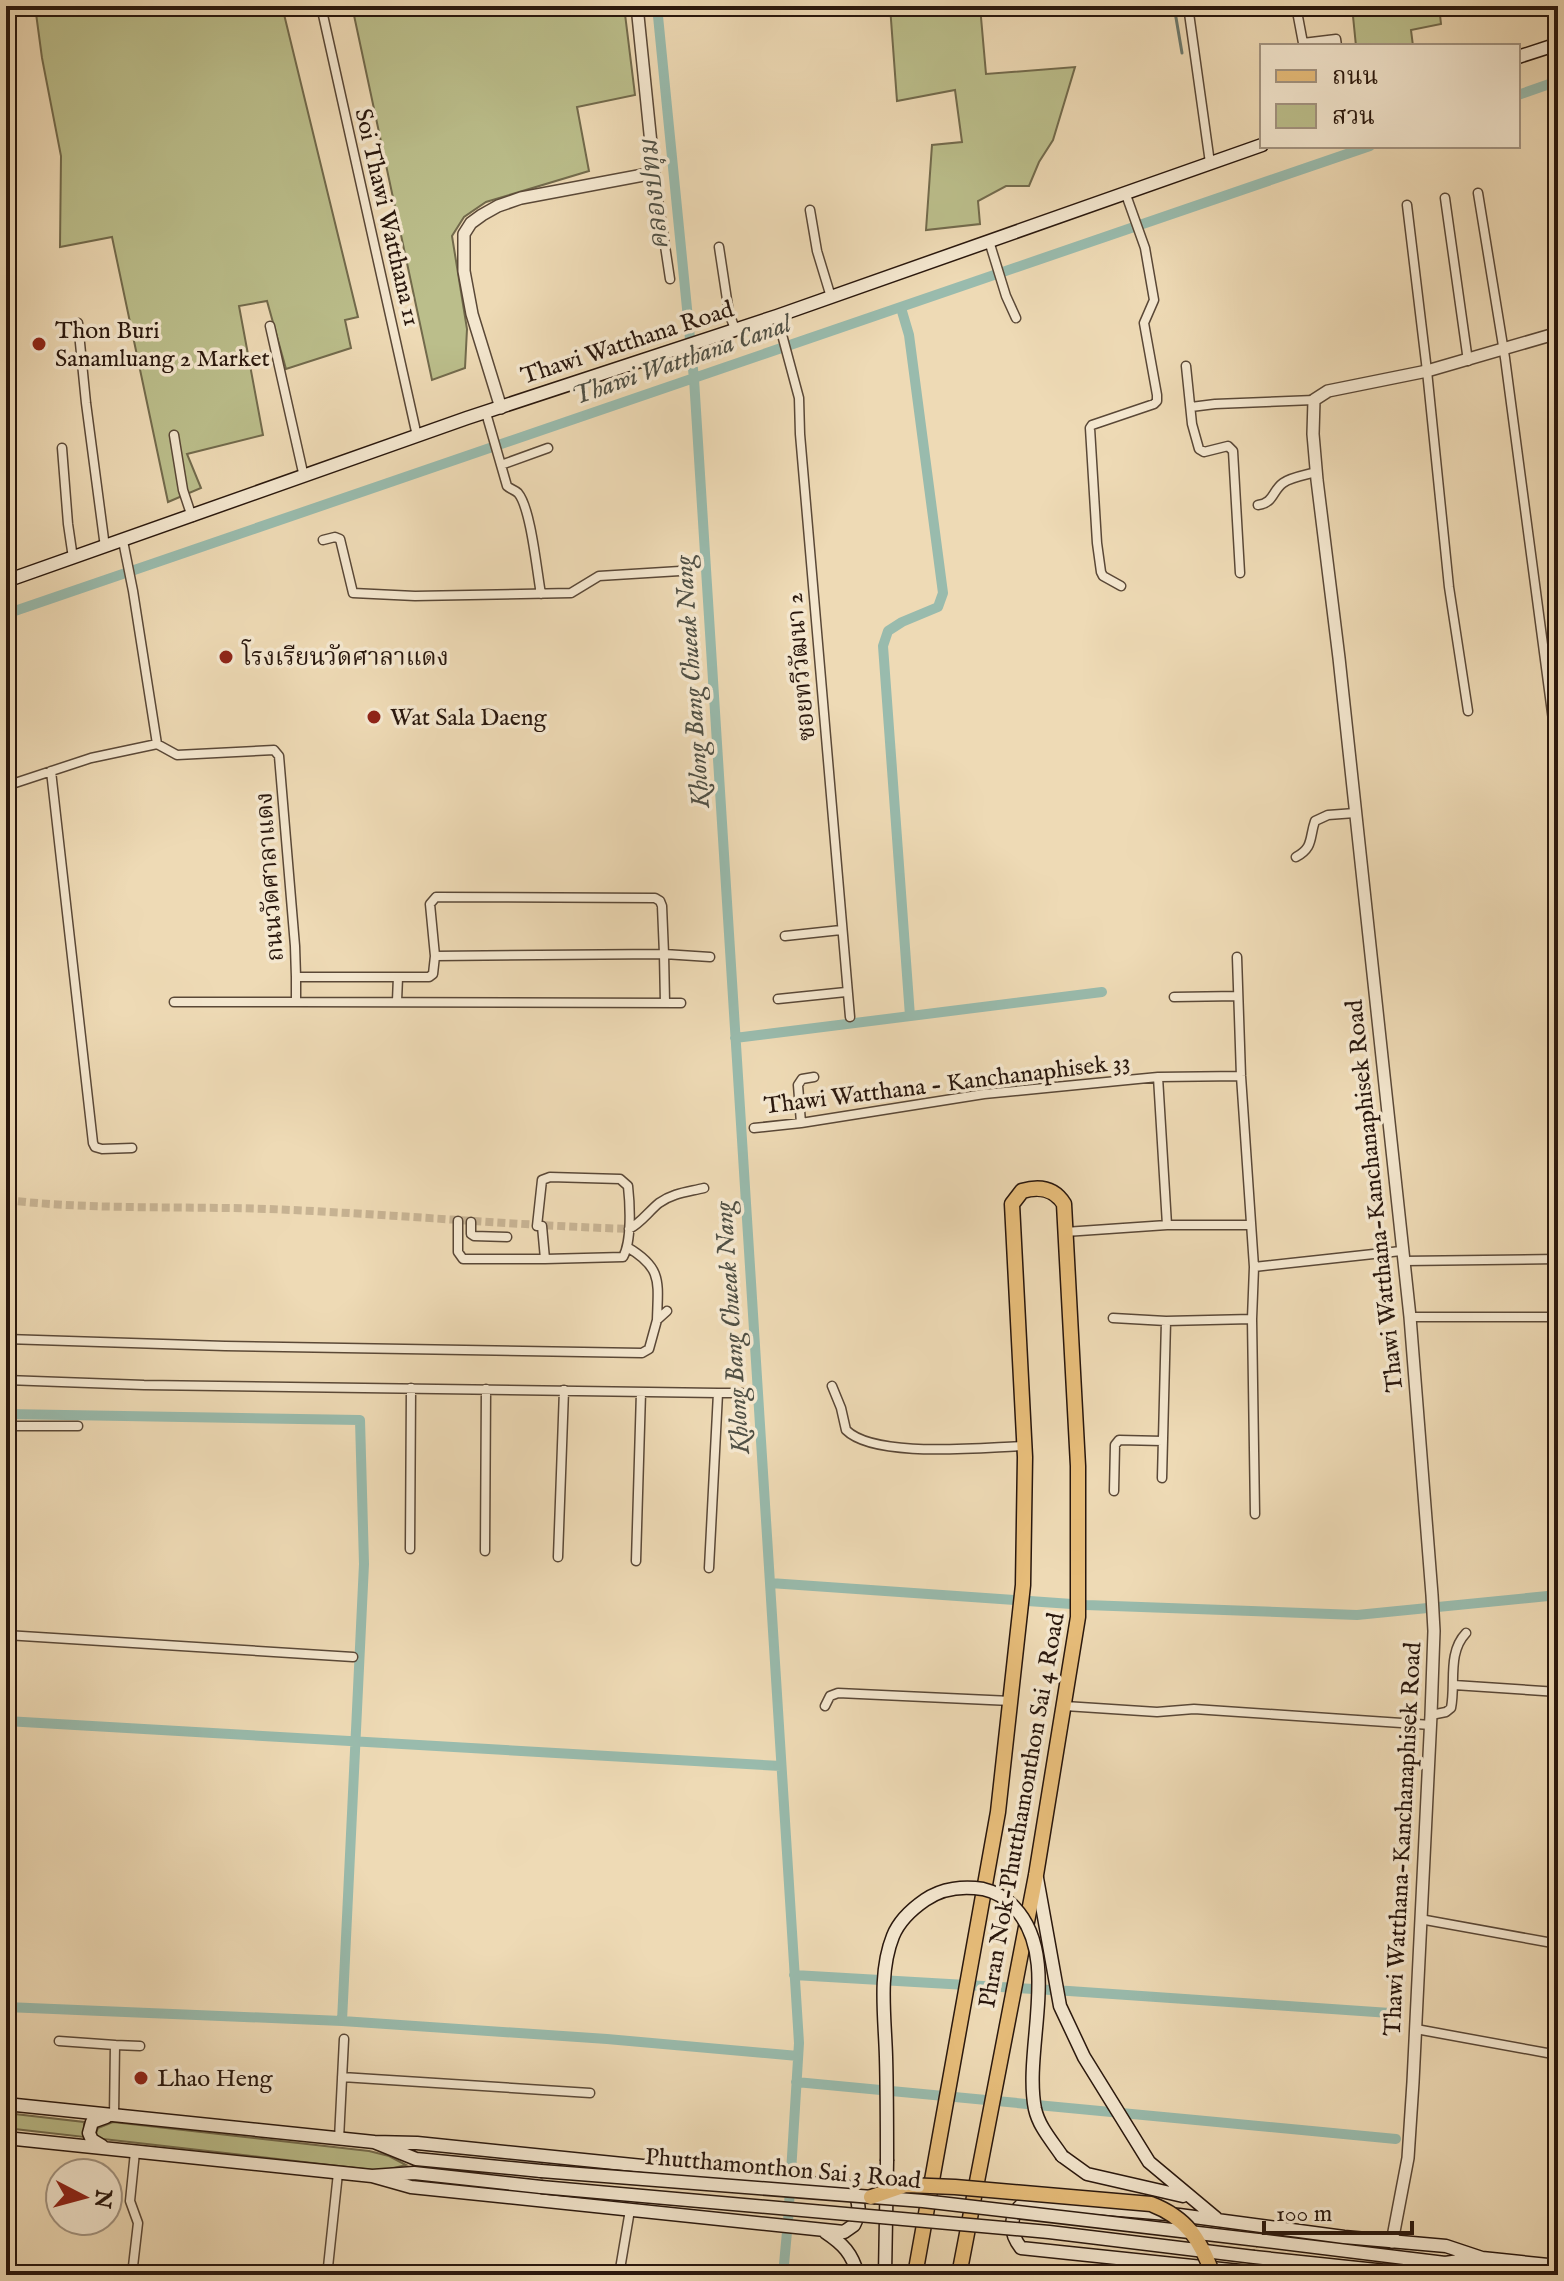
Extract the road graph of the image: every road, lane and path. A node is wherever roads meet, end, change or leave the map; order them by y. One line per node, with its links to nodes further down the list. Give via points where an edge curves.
1 (321, 6): 37 (street, Soi Thawi Watthana 11)
2 (637, 6): 12 (street)
3 (1188, 6): 11 (street)
4 (1296, 6): 6 (street, via 1303,43 1336,39)
5 (6, 22): 8 (street)
6 (1337, 44)
7 (1558, 44): 9 (main road)
8 (6, 45)
9 (1520, 56)
10 (1260, 146): 11 (main road, Thawi Watthana Road)
11 (1210, 163): 13 (main road, Thawi Watthana Road)
12 (654, 173): 20 (street); 34 (street, via 521,198 471,223 464,234 464,271)
13 (1125, 192): 19 (main road, Thawi Watthana Road); 52 (street, via 1145,248 1154,300 1144,323 1157,401 1090,428 1101,572)
14 (1478, 193): 28 (street)
15 (1445, 198): 29 (street)
16 (1407, 205): 31 (street)
17 (810, 210): 21 (street)
18 (719, 247): 26 (street)
19 (991, 247): 21 (main road, Thawi Watthana Road); 23 (street)
20 (670, 279)
21 (831, 297): 22 (main road, Thawi Watthana Road)
22 (777, 316): 26 (main road, Thawi Watthana Road); 61 (street, ซอยทวีวัฒนา 2, via 799,398)
23 (1016, 318)
24 (78, 323): 47 (street)
25 (270, 326): 42 (street)
26 (735, 329): 34 (main road, Thawi Watthana Road)
27 (1558, 333): 28 (street)
28 (1503, 350): 29 (street); 56 (street)
29 (1468, 361): 31 (street)
30 (1186, 366): 33 (street)
31 (1427, 371): 32 (street, via 1339,388); 54 (street, via 1449,587)
32 (1314, 400): 33 (street); 41 (street, Thawi Watthana-Kanchanaphisek Road)
33 (1191, 407): 50 (street, via 1199,449 1228,446 1233,451)
34 (501, 408): 35 (main road, Thawi Watthana Road)
35 (486, 413): 37 (main road, Thawi Watthana Road); 40 (street)
36 (174, 435): 44 (street)
37 (417, 436): 42 (main road, Thawi Watthana Road)
38 (62, 448): 48 (street)
39 (548, 448): 40 (street)
40 (501, 465): 53 (street, via 507,486 518,493 524,507)
41 (1316, 472): 43 (street, via 1283,483 1266,504); 59 (street, Thawi Watthana-Kanchanaphisek Road)
42 (304, 477): 44 (main road, Thawi Watthana Road)
43 (1258, 505)
44 (192, 517): 46 (main road, Thawi Watthana Road)
45 (323, 540): 53 (street, via 340,539 353,593)
46 (123, 541): 47 (main road, Thawi Watthana Road); 55 (street)
47 (105, 547): 48 (main road, Thawi Watthana Road)
48 (73, 558): 51 (main road, Thawi Watthana Road)
49 (680, 571): 53 (street, via 599,576 571,593)
50 (1240, 573)
51 (6, 581)
52 (1121, 586)
53 (541, 594)
54 (1468, 711)
55 (157, 744): 57 (street, ถนนวัดศาลาแดง); 67 (street, ถนนวัดศาลาแดง, via 177,755 266,749 279,756)
56 (1558, 758)
57 (51, 771): 58 (street, ถนนวัดศาลาแดง); 84 (street, via 90,1130 95,1147)
58 (6, 786)
59 (1355, 813): 60 (street, via 1315,821 1310,846); 94 (street, Thawi Watthana-Kanchanaphisek Road)
60 (1296, 857)
61 (841, 930): 62 (street); 69 (street, ซอยทวีวัฒนา 2)
62 (785, 936)
63 (664, 954): 64 (street); 64 (street, via 662,906 655,898 462,896 432,899); 65 (street); 76 (street)
64 (435, 956): 68 (street, ถนนวัดศาลาแดง, via 429,977)
65 (710, 957)
66 (1237, 957): 70 (street)
67 (296, 977): 68 (street, ถนนวัดศาลาแดง); 75 (street)
68 (398, 977): 73 (street)
69 (846, 992): 72 (street); 78 (street, ซอยทวีวัฒนา 2)
70 (1238, 996): 71 (street); 79 (street)
71 (1174, 997)
72 (778, 999)
73 (397, 1001): 75 (street); 76 (street)
74 (174, 1002): 75 (street)
75 (296, 1002)
76 (665, 1003): 77 (street)
77 (681, 1003)
78 (850, 1017)
79 (1241, 1076): 81 (street, Thawi Watthana - Kanchanaphisek 33); 89 (street)
80 (814, 1077): 82 (street, via 798,1085)
81 (1158, 1077): 82 (street, Thawi Watthana - Kanchanaphisek 33, via 984,1094); 88 (street)
82 (801, 1123): 83 (street, Thawi Watthana - Kanchanaphisek 33)
83 (754, 1128)
84 (132, 1148)
85 (704, 1188): 90 (street, via 675,1194)
86 (458, 1221): 95 (street, via 458,1252 463,1259)
87 (471, 1222): 92 (street, via 474,1236)
88 (1167, 1225): 89 (street); 91 (street)
89 (1250, 1225): 97 (street)
90 (629, 1229): 93 (street); 95 (street, via 624,1181 542,1180)
91 (1065, 1232): 117 (main road, Phran Nok-Phutthamonthon Sai 4 Road, via 1064,1204 1052,1191 1022,1191 1012,1204); 133 (main road, Phran Nok-Phutthamonthon Sai 4 Road, via 1079,1591)
92 (507, 1237)
93 (627, 1247): 95 (street, via 619,1258); 103 (street, via 645,1258 658,1280)
94 (1402, 1256): 96 (street); 97 (street); 99 (street, Thawi Watthana-Kanchanaphisek Road)
95 (545, 1259)
96 (1558, 1259)
97 (1254, 1267): 102 (street)
98 (667, 1311): 103 (street)
99 (1410, 1317): 100 (street); 134 (street, Thawi Watthana-Kanchanaphisek Road, via 1434,1631)
100 (1558, 1317)
101 (1113, 1318): 104 (street)
102 (1252, 1319): 104 (street); 120 (street)
103 (657, 1320): 105 (street, via 649,1349 642,1353)
104 (1166, 1321): 116 (street)
105 (6, 1339)
106 (6, 1380): 108 (street)
107 (832, 1386): 117 (street, via 846,1430 855,1437 895,1449)
108 (411, 1388): 109 (street); 121 (street)
109 (486, 1389): 110 (street); 122 (street)
110 (564, 1390): 111 (street); 123 (street)
111 (641, 1392): 112 (street); 124 (street)
112 (718, 1393): 113 (street); 125 (street)
113 (742, 1393)
114 (6, 1426): 115 (street)
115 (78, 1426)
116 (1163, 1441): 118 (street); 119 (street, via 1119,1440)
117 (1025, 1446): 131 (main road, Phran Nok-Phutthamonthon Sai 4 Road, via 1023,1585)
118 (1162, 1478)
119 (1114, 1491)
120 (1255, 1514)
121 (410, 1549)
122 (485, 1551)
123 (558, 1557)
124 (636, 1561)
125 (709, 1568)
126 (1466, 1633): 129 (street, via 1455,1650)
127 (6, 1635): 128 (street)
128 (353, 1657)
129 (1454, 1685): 130 (street); 134 (street, via 1451,1708)
130 (1558, 1692)
131 (1011, 1701): 132 (street, via 838,1693); 168 (main road, Phran Nok-Phutthamonthon Sai 4 Road, via 998,1812)
132 (825, 1706)
133 (1065, 1706): 134 (street); 135 (main road, Phran Nok-Phutthamonthon Sai 4 Road)
134 (1431, 1720): 136 (street, Thawi Watthana-Kanchanaphisek Road)
135 (1036, 1875): 156 (main road, via 1060,2006 1084,2057 1149,2162); 169 (main road, Phran Nok-Phutthamonthon Sai 4 Road)
136 (1420, 1919): 137 (street); 138 (street, Thawi Watthana-Kanchanaphisek Road)
137 (1558, 1944)
138 (1416, 2029): 143 (street); 160 (street, Thawi Watthana-Kanchanaphisek Road, via 1408,2158)
139 (344, 2039): 144 (street)
140 (59, 2041): 141 (street)
141 (115, 2045): 142 (street); 147 (street)
142 (140, 2046)
143 (1558, 2055)
144 (342, 2077): 145 (street); 149 (street)
145 (590, 2093)
146 (6, 2104): 147 (main road, Phutthamonthon Sai 3 Road)
147 (111, 2116): 149 (main road, Phutthamonthon Sai 3 Road); 151 (main road, via 92,2122 89,2133)
148 (6, 2138): 151 (main road, Phutthamonthon Sai 3 Road)
149 (339, 2139): 150 (main road, Phutthamonthon Sai 3 Road)
150 (374, 2142): 155 (main road, Phutthamonthon Sai 3 Road, bridge, via 416,2159); 159 (main road, via 849,2187 859,2199 854,2225 844,2232)
151 (109, 2149): 152 (main road, Phutthamonthon Sai 3 Road)
152 (135, 2152): 153 (main road, Phutthamonthon Sai 3 Road); 163 (street, via 130,2201 138,2223)
153 (338, 2173): 154 (main road, Phutthamonthon Sai 3 Road); 164 (street)
154 (372, 2176): 157 (main road, via 411,2187); 172 (main road, Phutthamonthon Sai 3 Road, bridge, via 414,2173 1049,2232)
155 (871, 2197): 161 (main road, Phutthamonthon Sai 3 Road, bridge, via 1445,2263); 170 (main road, bridge, via 906,2185 1151,2204 1172,2213 1193,2233)
156 (1189, 2197): 158 (main road); 167 (main road, bridge, via 1087,2174 1062,2156 1035,2111 1038,2014 1030,1928 993,1891 950,1889 930,1896 901,1922 893,1936 884,1986)
157 (630, 2210): 159 (main road); 165 (street)
158 (1218, 2220): 160 (main road); 171 (main road, via 1025,2202 1016,2208 1012,2229 1021,2248)
159 (816, 2229): 166 (main road, via 844,2245)
160 (1392, 2242): 161 (main road, via 1446,2246)
161 (1482, 2258): 162 (main road, Phutthamonthon Sai 3 Road)
162 (1558, 2266)
163 (132, 2275)
164 (324, 2275)
165 (619, 2275)
166 (858, 2275)
167 (885, 2275)
168 (915, 2275)
169 (959, 2275)
170 (1213, 2275)
171 (1279, 2275)
172 (1424, 2275)

